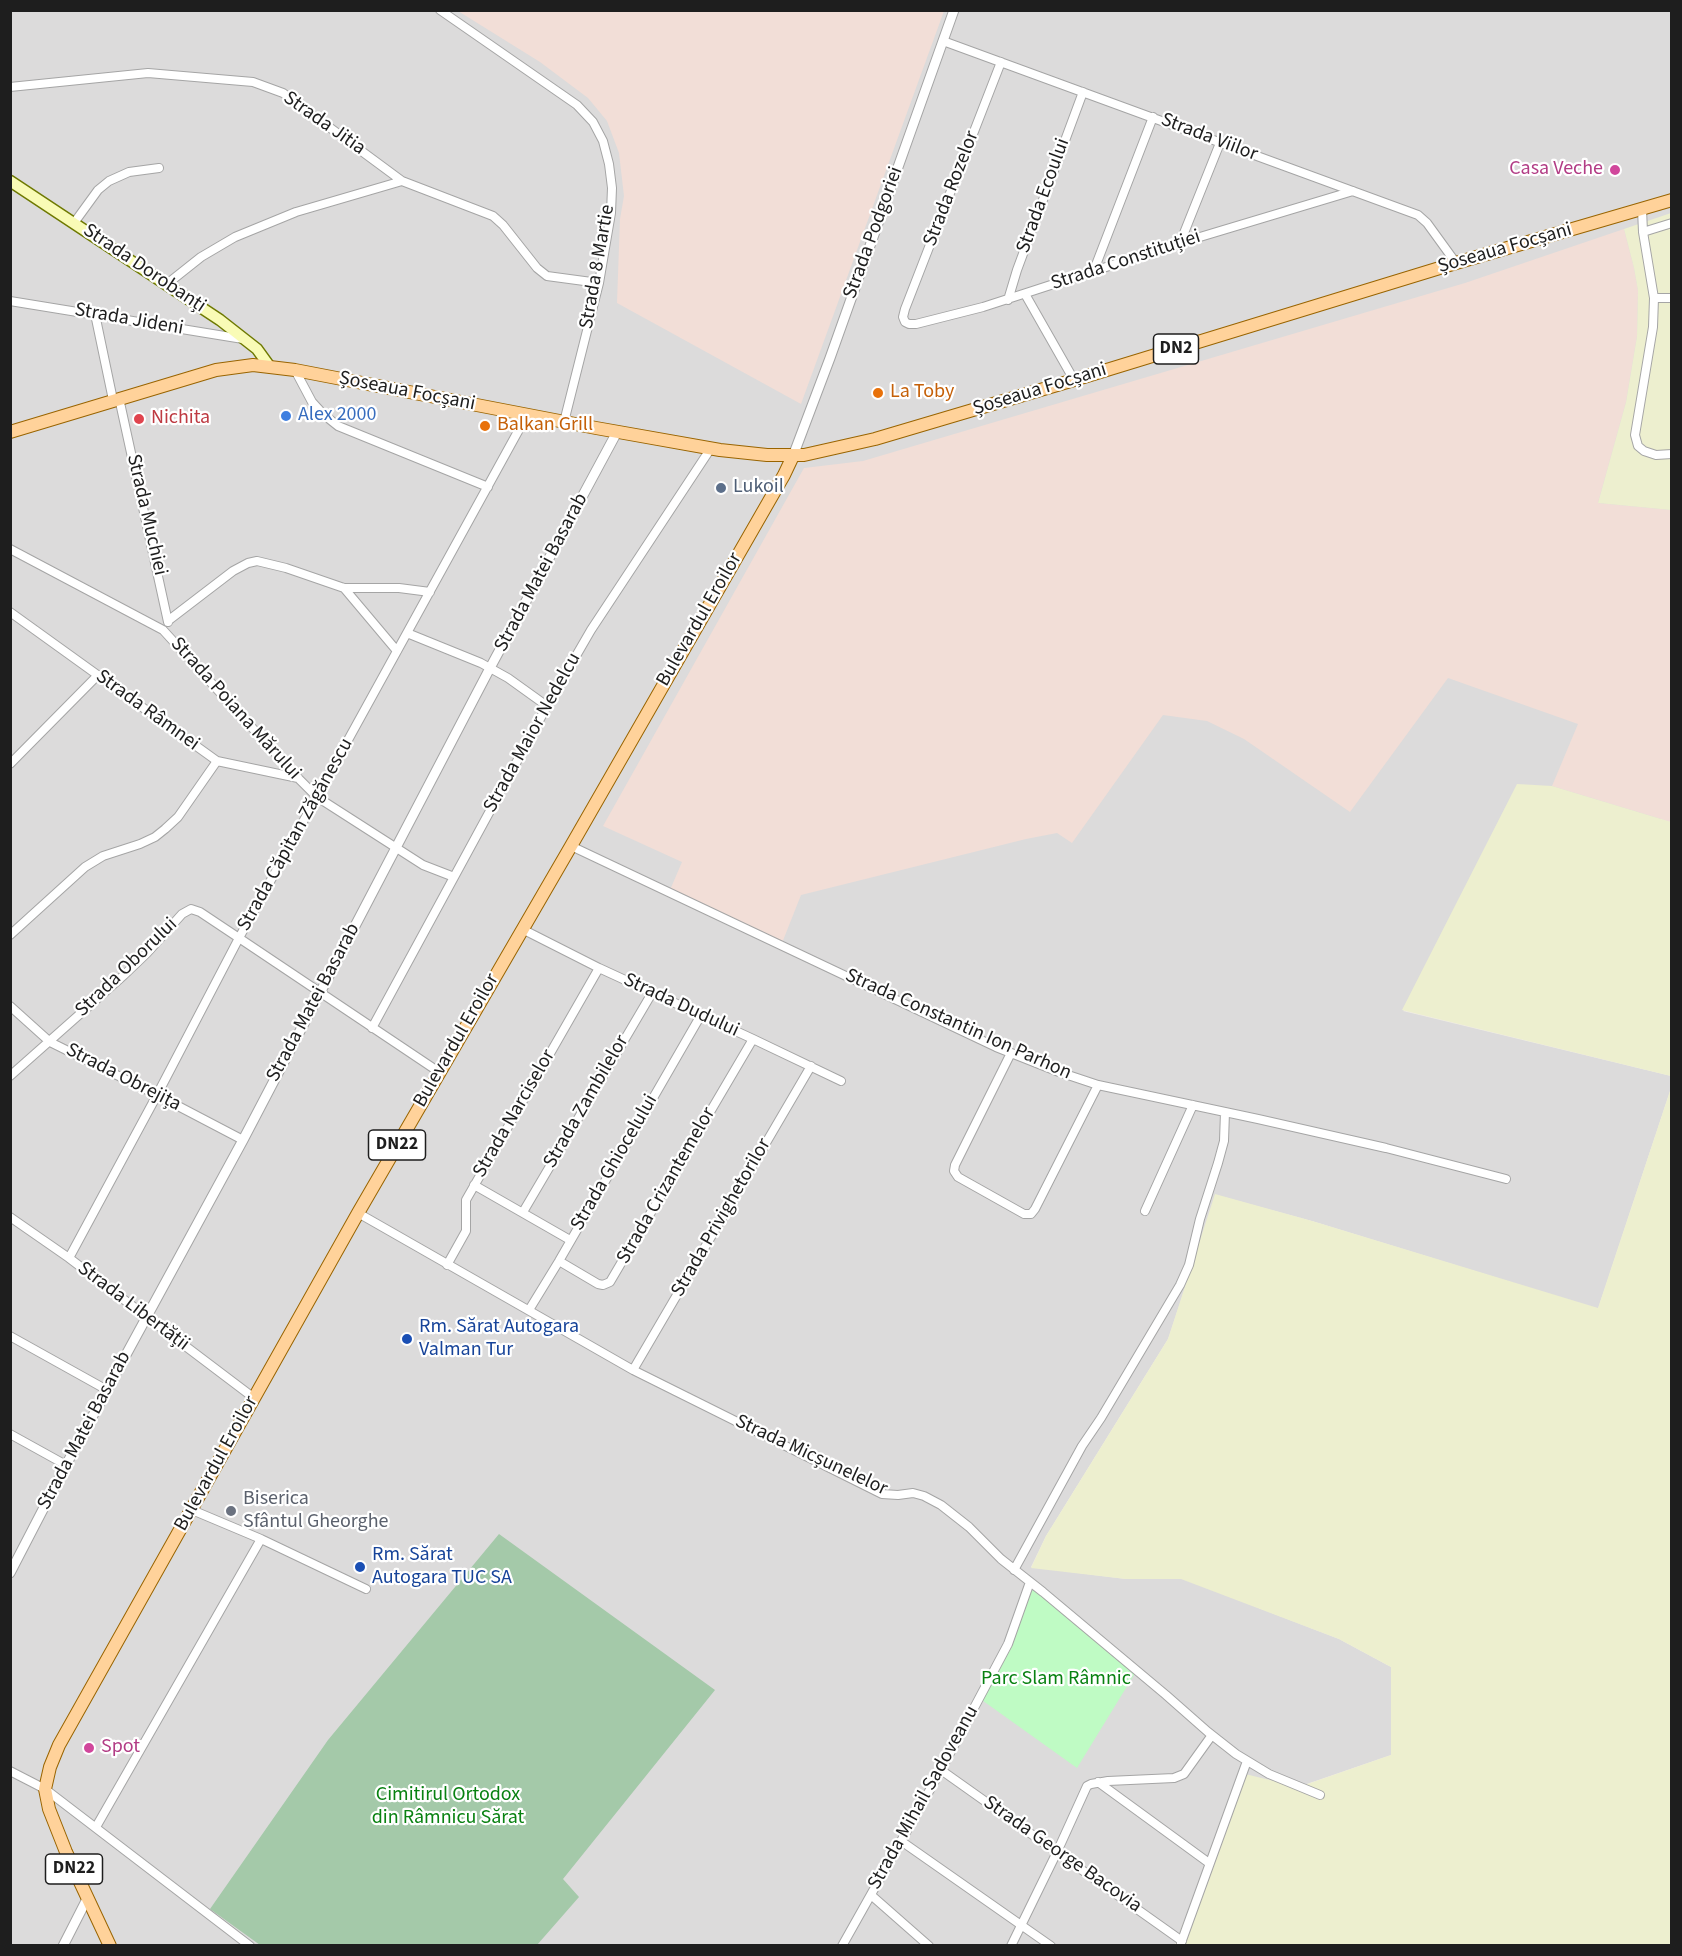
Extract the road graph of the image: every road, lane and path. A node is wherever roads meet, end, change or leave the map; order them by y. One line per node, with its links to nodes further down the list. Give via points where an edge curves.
1 (440, 10): 21 (street, Strada 8 Martie, via 577,105 592,122 603,141 612,188)
2 (954, 10): 3 (street, Strada Podgoriei)
3 (943, 40): 4 (street, Strada Viilor); 41 (street, Strada Podgoriei)
4 (1001, 62): 6 (street, Strada Viilor); 29 (street, Strada Rozelor)
5 (10, 87): 10 (street, Strada Jitia, via 148,73 254,82 283,93)
6 (1083, 92): 7 (street, Strada Viilor); 26 (street, Strada Ecoului)
7 (1153, 117): 8 (street, Strada Viilor); 20 (street)
8 (1220, 143): 12 (street, Strada Viilor); 18 (street)
9 (159, 168): 15 (street, via 129,172 109,181)
10 (402, 181): 21 (street, Strada Jitia, via 493,216 547,276); 22 (street, via 296,212 235,237)
11 (10, 182): 15 (main road, Strada Dorobanți)
12 (1353, 191): 18 (street, Strada Constituției); 19 (street, Strada Viilor, via 1422,218)
13 (1671, 200): 14 (main road, Șoseaua Focșani / DN2)
14 (1642, 209): 17 (street); 19 (main road, Șoseaua Focșani / DN2)
15 (74, 223): 22 (main road, Strada Dorobanți)
16 (1671, 223): 17 (street)
17 (1643, 232): 24 (street)
18 (1180, 243): 20 (street, Strada Constituției)
19 (1456, 263): 33 (main road, Șoseaua Focșani / DN2)
20 (1094, 270): 23 (street, Strada Constituției)
21 (599, 283): 36 (street, Strada 8 Martie)
22 (167, 284): 30 (main road, Strada Dorobanți)
23 (1025, 294): 26 (street, Strada Constituției); 33 (street)
24 (1654, 298): 25 (street); 40 (street, via 1635,435 1644,451)
25 (1671, 298)
26 (1008, 300): 29 (street, Strada Constituției, via 916,324 905,322)
27 (10, 301): 28 (street, Strada Jideni)
28 (95, 314): 30 (street, Strada Jideni); 34 (street, Strada Muchiei)
29 (903, 317)
30 (246, 340): 31 (main road, Strada Dorobanți)
31 (270, 367): 32 (main road, Șoseaua Focșani / DN2); 34 (main road, Șoseaua Focșani / DN2, via 216,370)
32 (295, 370): 35 (main road, Șoseaua Focșani / DN2); 42 (street, via 312,402 338,426)
33 (1074, 381): 41 (main road, Șoseaua Focșani / DN2, via 875,440)
34 (116, 399): 37 (main road, DN2); 47 (street, Strada Muchiei)
35 (526, 415): 36 (main road, Șoseaua Focșani / DN2); 42 (street, Strada Căpitan Zăgănescu)
36 (564, 422): 38 (main road, Șoseaua Focșani / DN2)
37 (10, 432)
38 (617, 432): 39 (main road, Șoseaua Focșani / DN2); 51 (street, Strada Matei Basarab)
39 (711, 448): 41 (main road, Șoseaua Focșani / DN2); 53 (street, Strada Maior Nedelcu, via 591,630)
40 (1671, 454)
41 (793, 456): 58 (main road, Bulevardul Eroilor / DN22)
42 (488, 487): 45 (street, Strada Căpitan Zăgănescu)
43 (10, 549): 48 (street, Strada Poiana Mărului)
44 (344, 588): 45 (street); 47 (street, via 256,561 233,571); 50 (street)
45 (430, 592): 49 (street, Strada Căpitan Zăgănescu)
46 (10, 612): 52 (street, Strada Râmnei)
47 (169, 620): 48 (street)
48 (164, 630): 56 (street, Strada Poiana Mărului)
49 (407, 633): 50 (street, Strada Căpitan Zăgănescu); 51 (street)
50 (397, 651): 57 (street, Strada Căpitan Zăgănescu)
51 (490, 668): 53 (street); 59 (street, Strada Matei Basarab)
52 (98, 675): 54 (street, Strada Râmnei); 55 (street)
53 (547, 706): 60 (street, Strada Maior Nedelcu)
54 (217, 761): 56 (street, Strada Râmnei); 62 (street, via 165,829 140,844 103,855 85,867)
55 (10, 765)
56 (298, 778): 57 (street, Strada Poiana Mărului)
57 (317, 797): 59 (street, Strada Poiana Mărului); 63 (street, Strada Căpitan Zăgănescu)
58 (571, 846): 61 (main road, Bulevardul Eroilor / DN22); 72 (street, Strada Constantin Ion Parhon)
59 (397, 848): 60 (street, Strada Poiana Mărului, via 423,865); 65 (street, Strada Matei Basarab)
60 (454, 877): 69 (street, Strada Maior Nedelcu)
61 (522, 929): 64 (street, Strada Dudului); 74 (main road, Bulevardul Eroilor / DN22)
62 (10, 935)
63 (239, 938): 65 (street); 71 (street, Strada Oborului, via 190,909); 78 (street, Strada Căpitan Zăgănescu)
64 (599, 968): 66 (street, Strada Dudului); 83 (street, Strada Narciselor)
65 (320, 992): 69 (street); 81 (street, Strada Matei Basarab)
66 (652, 993): 68 (street, Strada Dudului); 85 (street, Strada Zambilelor)
67 (10, 1006): 71 (street, Strada Obrejița)
68 (701, 1015): 70 (street, Strada Dudului); 88 (street, Strada Ghiocelului)
69 (372, 1028): 74 (street)
70 (753, 1039): 73 (street, Strada Dudului); 90 (street, Strada Crizantemelor, via 610,1282 598,1284)
71 (50, 1042): 75 (street, Strada Oborului); 78 (street, Strada Obrejița)
72 (1011, 1053): 77 (street, Strada Constantin Ion Parhon); 77 (street, via 954,1171 958,1177 1024,1214 1035,1209)
73 (811, 1066): 76 (street, Strada Dudului); 95 (street, Strada Privighetorilor)
74 (439, 1072): 86 (main road, Bulevardul Eroilor / DN22)
75 (10, 1077)
76 (841, 1081)
77 (1098, 1085): 79 (street, Strada Constantin Ion Parhon)
78 (158, 1095): 81 (street, Strada Obrejița); 89 (street, Strada Căpitan Zăgănescu)
79 (1193, 1106): 80 (street, Strada Constantin Ion Parhon); 84 (street)
80 (1225, 1112): 82 (street, Strada Constantin Ion Parhon); 102 (street, via 1224,1141 1180,1285 1082,1446)
81 (243, 1140): 93 (street, Strada Matei Basarab)
82 (1506, 1179)
83 (474, 1185): 85 (street); 91 (street, Strada Narciselor, via 466,1200 466,1231)
84 (1145, 1211)
85 (523, 1212): 88 (street)
86 (358, 1213): 91 (street, Strada Micșunelelor); 97 (main road, Bulevardul Eroilor / DN22)
87 (10, 1217): 89 (street, Strada Libertății)
88 (570, 1240): 90 (street, Strada Ghiocelului)
89 (69, 1258): 93 (street, Strada Libertății)
90 (559, 1261): 92 (street, Strada Ghiocelului)
91 (447, 1265): 92 (street, Strada Micșunelelor)
92 (529, 1310): 95 (street, Strada Micșunelelor)
93 (146, 1318): 96 (street, Strada Matei Basarab); 97 (street, Strada Libertății)
94 (10, 1336): 96 (street)
95 (633, 1370): 102 (street, Strada Micșunelelor, via 882,1494 924,1496 955,1515)
96 (107, 1390): 99 (street, Strada Matei Basarab)
97 (254, 1398): 100 (main road, Bulevardul Eroilor / DN22)
98 (10, 1434): 99 (street)
99 (66, 1465): 103 (street, Strada Matei Basarab)
100 (192, 1510): 101 (street); 111 (main road, Bulevardul Eroilor / DN22, via 59,1745)
101 (261, 1539): 105 (street); 113 (street)
102 (1014, 1570): 104 (street, Strada Micșunelelor)
103 (10, 1573)
104 (1030, 1582): 106 (street, Strada Micșunelelor); 108 (street, Strada Mihail Sadoveanu, via 1008,1644)
105 (366, 1589)
106 (1212, 1735): 107 (street, Strada Micșunelelor); 110 (street, via 1184,1774 1174,1778)
107 (1247, 1761): 112 (street, Strada Micșunelelor); 116 (street)
108 (941, 1770): 114 (street, Strada Mihail Sadoveanu); 115 (street, Strada George Bacovia)
109 (10, 1771): 111 (street)
110 (1098, 1782): 115 (street, via 1087,1786); 116 (street)
111 (45, 1789): 113 (street); 118 (main road, DN22, via 49,1809)
112 (1320, 1795)
113 (96, 1827): 123 (street)
114 (901, 1841): 117 (street, Strada Mihail Sadoveanu); 119 (street)
115 (1058, 1852): 119 (street); 120 (street, Strada George Bacovia)
116 (1209, 1863): 120 (street)
117 (871, 1895): 124 (street, Strada Mihail Sadoveanu); 125 (street)
118 (87, 1899): 121 (street); 122 (main road, DN22)
119 (1022, 1925): 126 (street); 127 (street)
120 (1181, 1943)
121 (63, 1946)
122 (110, 1946)
123 (250, 1946)
124 (842, 1946)
125 (929, 1946)
126 (1011, 1946)
127 (1051, 1946)

